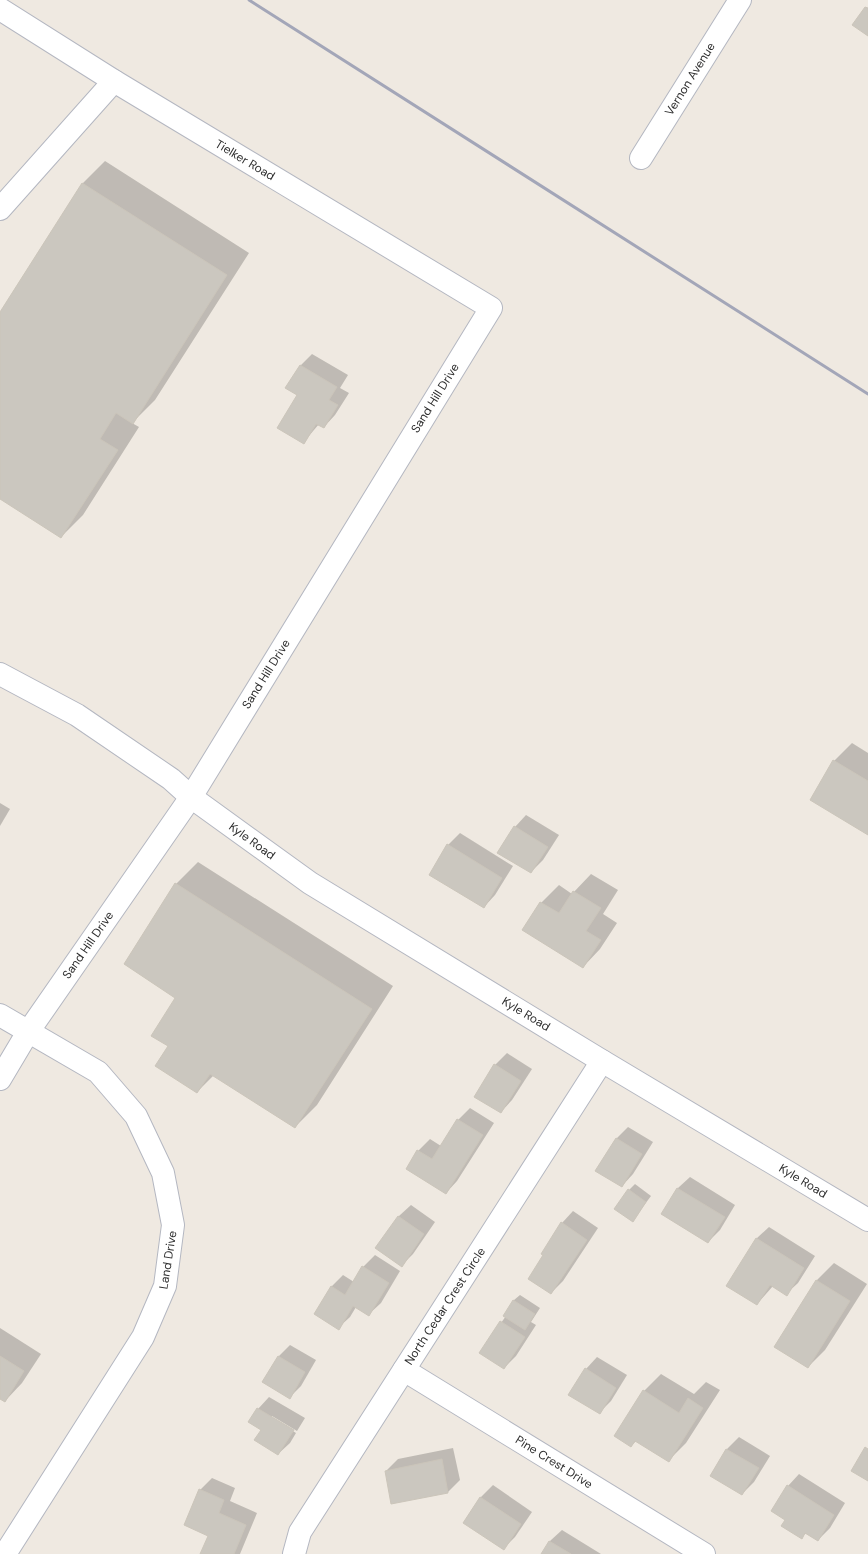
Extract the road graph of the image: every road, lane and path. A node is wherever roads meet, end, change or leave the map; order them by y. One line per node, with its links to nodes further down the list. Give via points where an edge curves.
1 (740, 0): 4 (street, Vernon Avenue)
2 (0, 9): 3 (street, Tielker Road)
3 (114, 81): 5 (street); 6 (street, Tielker Road)
4 (641, 158)
5 (0, 209)
6 (491, 308): 8 (street, Sand Hill Drive)
7 (0, 674): 8 (street, Kyle Road, via 77,715 171,779)
8 (191, 797): 10 (street, Sand Hill Drive); 11 (street, Kyle Road, via 310,883)
9 (0, 1015): 10 (street, Land Drive)
10 (28, 1032): 12 (street, Sand Hill Drive); 15 (street, Land Drive, via 98,1072 136,1116 163,1173 173,1225 166,1286 144,1337)
11 (602, 1061): 13 (street, Kyle Road); 14 (street, North Cedar Crest Circle)
12 (0, 1079)
13 (868, 1220)
14 (404, 1370): 16 (street, North Cedar Crest Circle, via 300,1532); 17 (street, Pine Crest Drive)
15 (6, 1554)
16 (294, 1554)
17 (704, 1554)

